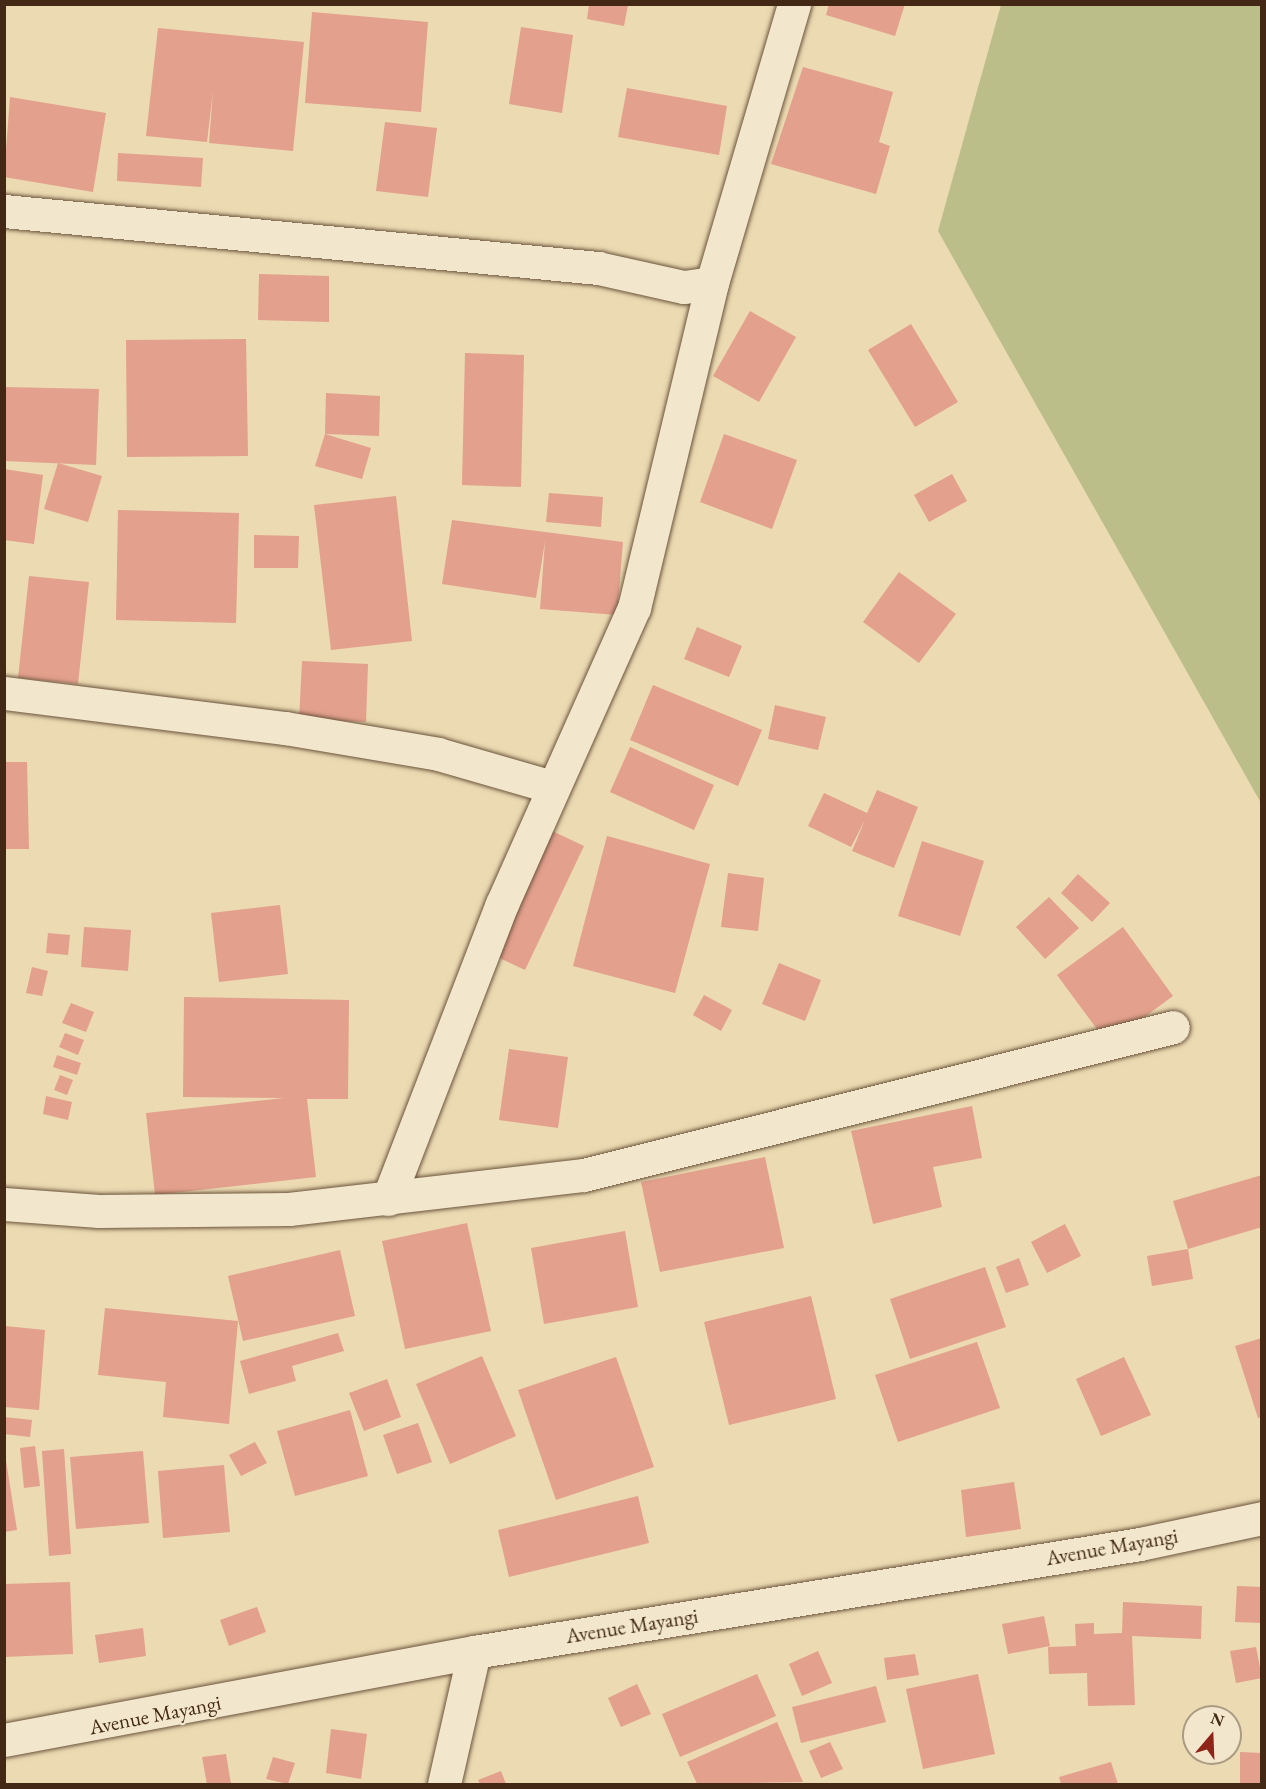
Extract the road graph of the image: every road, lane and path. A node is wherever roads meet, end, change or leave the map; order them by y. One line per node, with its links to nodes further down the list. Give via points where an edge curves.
1 (794, 4): 3 (street)
2 (4, 211): 3 (street, via 598,268 684,286)
3 (712, 283): 5 (street, via 634,608)
4 (4, 693): 5 (street, via 426,752)
5 (552, 787): 7 (street)
6 (1173, 1027): 7 (street, via 584,1174)
7 (388, 1199): 8 (street, via 289,1209 99,1211)
8 (4, 1204)
9 (1262, 1518): 10 (street, Avenue Mayangi, via 1140,1544)
10 (474, 1652): 11 (street, Avenue Mayangi); 12 (street)
11 (4, 1740)
12 (444, 1785)

